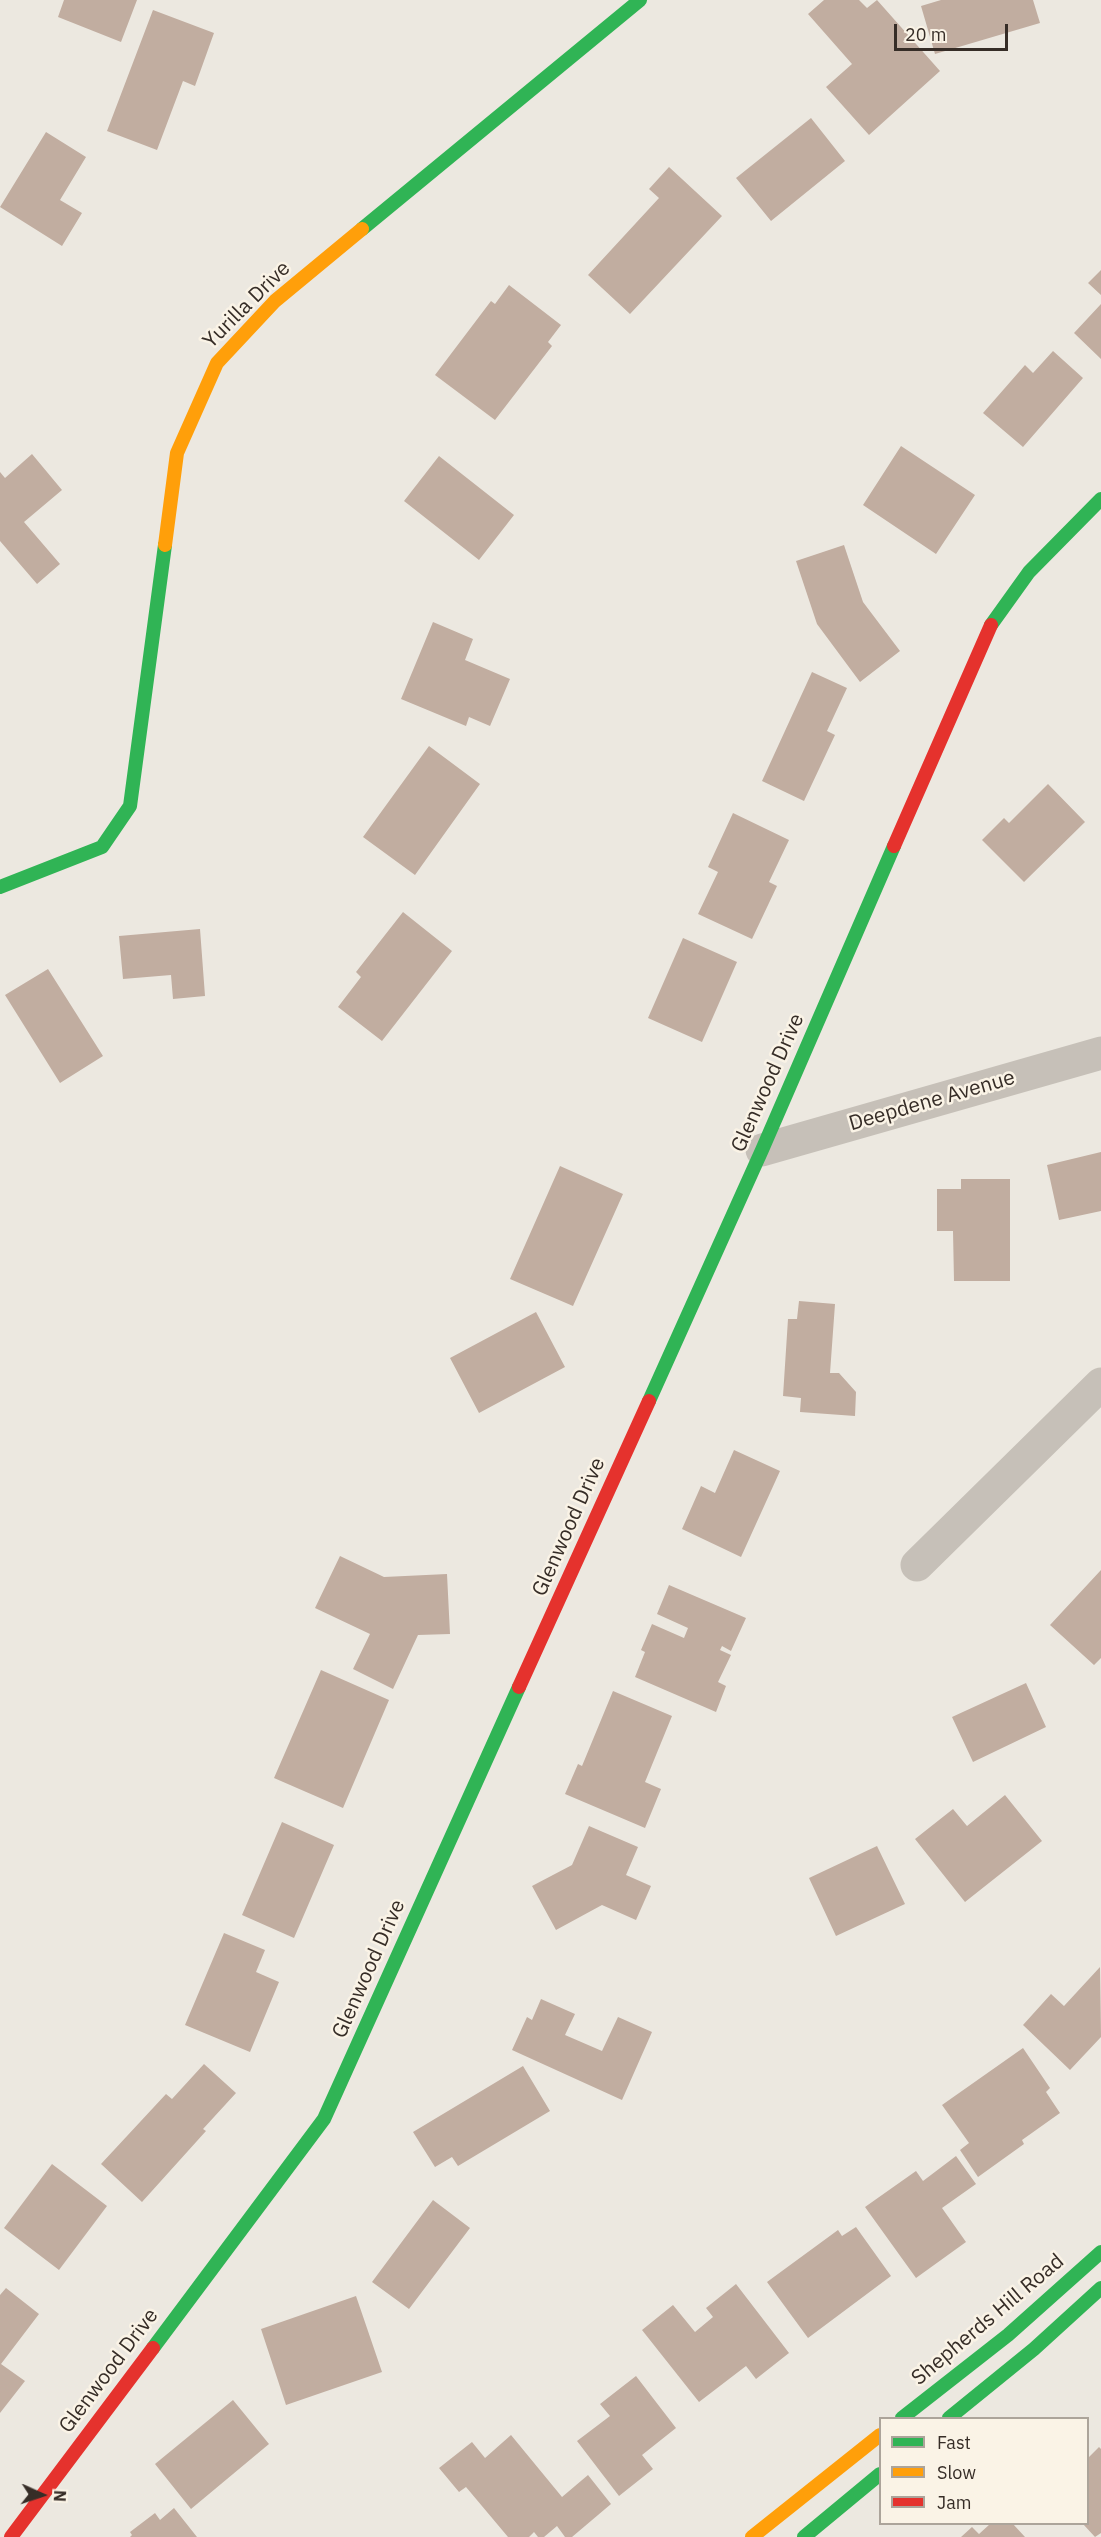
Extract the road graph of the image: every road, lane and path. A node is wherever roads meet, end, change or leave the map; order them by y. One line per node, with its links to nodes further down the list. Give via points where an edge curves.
1 (640, 0): 3 (street, Yurilla Drive, via 275,301 217,363 177,453 130,806 102,847)
2 (1101, 499): 5 (street, Glenwood Drive, via 1029,572 987,631)
3 (0, 887)
4 (1101, 1053): 5 (street, Deepdene Avenue)
5 (762, 1150): 14 (street, Glenwood Drive, via 324,2119)
6 (1101, 1384): 7 (street)
7 (917, 1565)
8 (1101, 2252): 10 (street, Shepherds Hill Road, via 1008,2335)
9 (1101, 2288): 11 (street)
10 (903, 2417)
11 (950, 2417)
12 (879, 2436): 15 (street)
13 (879, 2475): 16 (street)
14 (11, 2537)
15 (752, 2537)
16 (804, 2537)

